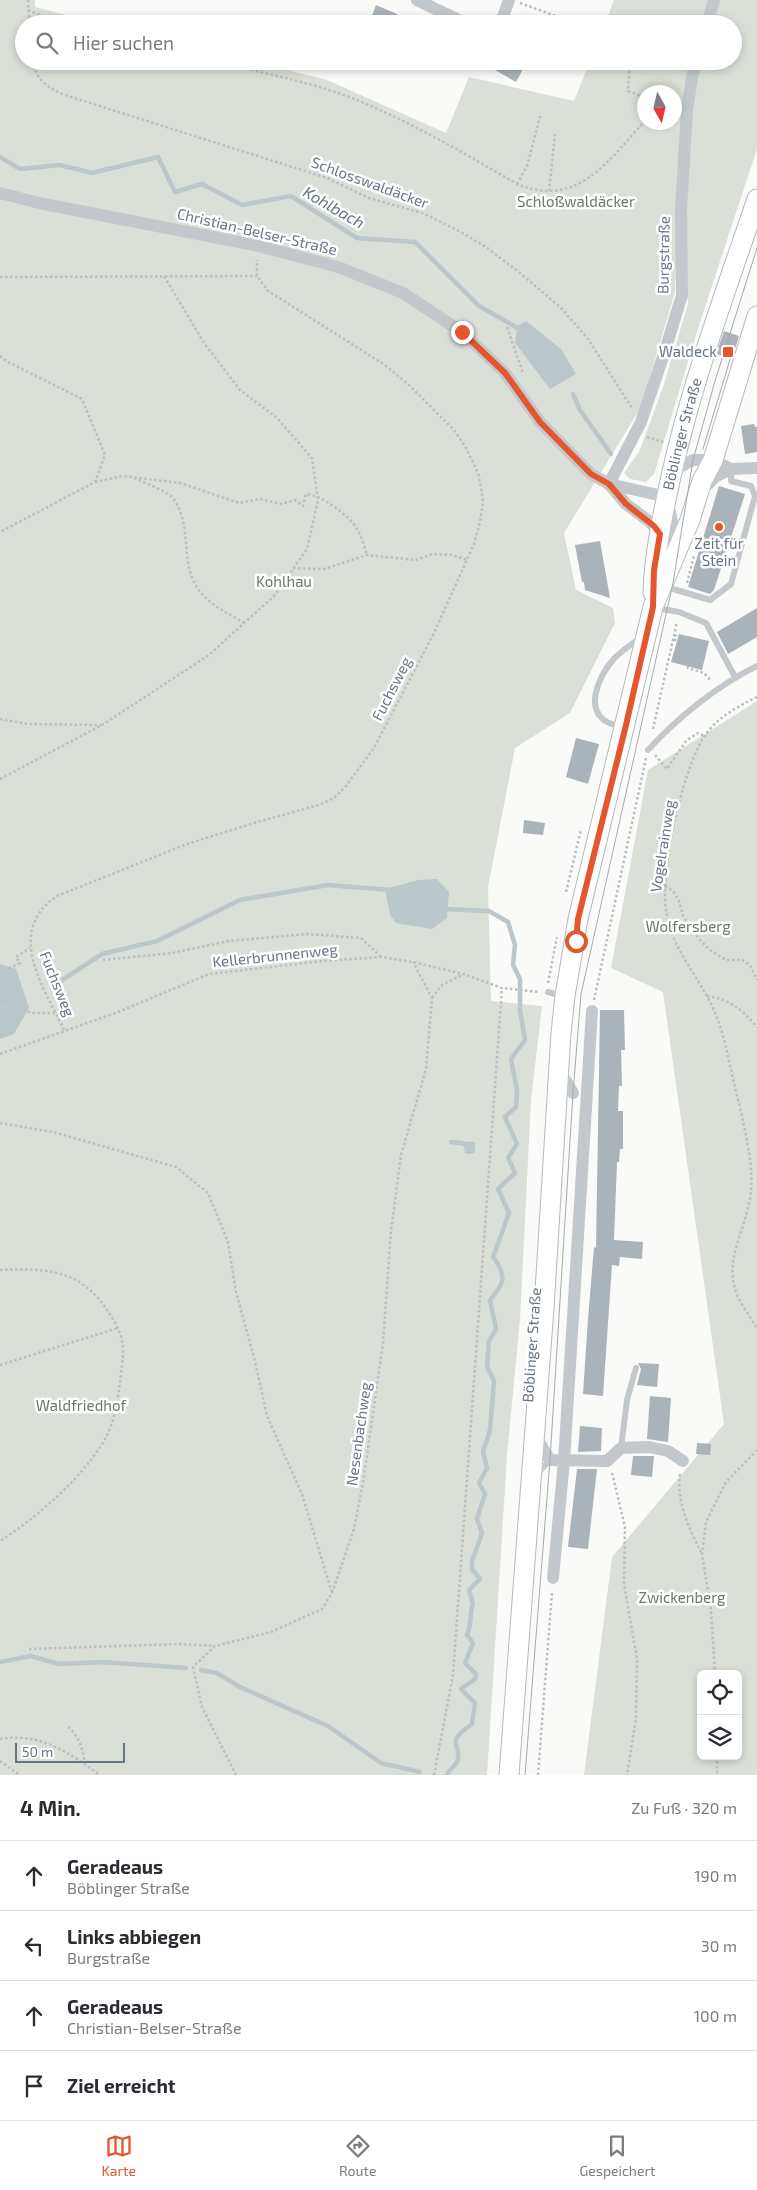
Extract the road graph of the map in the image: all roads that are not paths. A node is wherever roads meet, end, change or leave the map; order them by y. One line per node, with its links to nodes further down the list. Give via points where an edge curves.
1 (417, 0): 4 (street)
2 (510, 0): 5 (street)
3 (714, 0): 6 (street)
4 (448, 15)
5 (503, 15)
6 (710, 15)
7 (694, 70): 15 (street, Burgstraße, via 681,209 682,295 638,427)
8 (0, 193): 15 (street, Christian-Belser-Straße, via 259,246 338,267 403,293 462,332 505,373 547,429 591,474)
9 (757, 200): 14 (main road, Böblinger Straße, via 695,386)
10 (757, 316): 12 (main road, Böblinger Straße)
11 (757, 468): 13 (street)
12 (714, 469): 13 (street); 14 (street, via 693,460); 18 (main road, Böblinger Straße, via 702,481 690,520)
13 (732, 469): 19 (lane, via 731,481 751,486 755,496 731,584 710,600)
14 (672, 472): 16 (main road, Böblinger Straße)
15 (609, 484): 16 (street, Christian-Belser-Straße); 17 (street)
16 (667, 497): 17 (main road, Böblinger Straße); 18 (street, Böblinger Straße, via 672,523)
17 (660, 534): 20 (main road, Böblinger Straße, via 654,570)
18 (669, 566): 19 (main road, Böblinger Straße)
19 (662, 586): 20 (main road, Böblinger Straße)
20 (653, 607): 21 (main road, Böblinger Straße); 23 (lane, via 679,612 706,623)
21 (647, 633): 24 (main road, Böblinger Straße); 24 (lane, via 613,660 602,677 595,698 596,710 602,718 610,724)
22 (757, 666): 23 (lane)
23 (735, 677): 25 (lane, via 674,724)
24 (626, 725): 26 (main road, Böblinger Straße)
25 (648, 750)
26 (578, 919): 28 (main road, Böblinger Straße, via 565,996); 40 (main road, Böblinger Straße, via 567,939 551,993)
27 (592, 1011): 30 (street)
28 (559, 1069): 29 (street); 31 (main road, Böblinger Straße)
29 (573, 1093): 30 (street); 31 (street)
30 (587, 1094): 37 (street)
31 (557, 1114): 33 (main road, Böblinger Straße)
32 (636, 1368): 34 (lane, via 627,1400)
33 (534, 1434): 35 (street); 38 (main road, Böblinger Straße)
34 (621, 1448): 36 (street, via 649,1447 668,1451); 37 (street, via 607,1461)
35 (550, 1460): 37 (street); 38 (lane)
36 (682, 1460)
37 (564, 1461): 39 (street)
38 (531, 1480): 41 (main road, Böblinger Straße)
39 (554, 1578)
40 (500, 1775)
41 (509, 1775)

